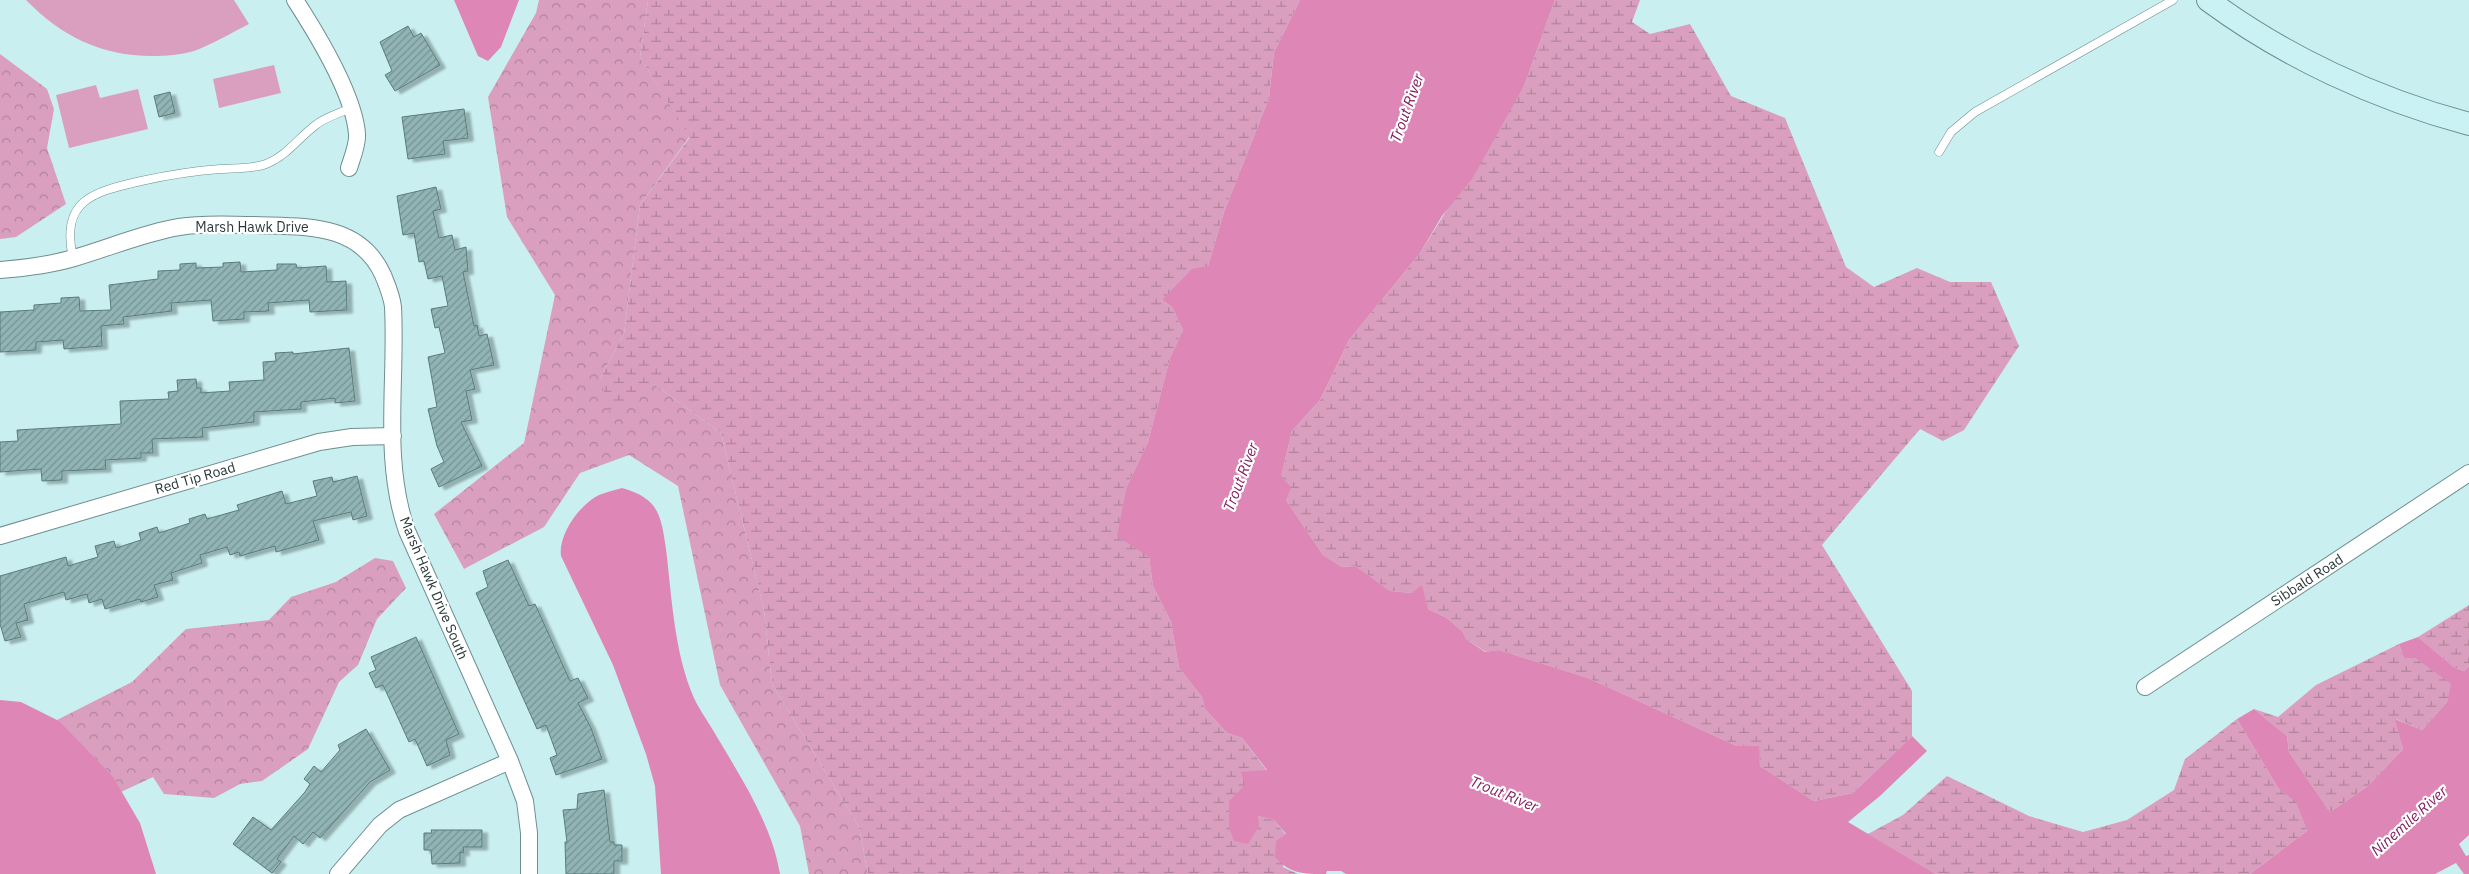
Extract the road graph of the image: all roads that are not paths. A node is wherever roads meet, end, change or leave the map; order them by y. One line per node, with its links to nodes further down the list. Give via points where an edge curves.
1 (295, 0): 4 (street, via 336,71)
2 (2173, 0): 6 (lane, via 1975,112 1951,132)
3 (2208, 0): 5 (street, via 2264,38 2323,69 2364,88)
4 (351, 108): 7 (street, via 358,135); 8 (lane, via 317,123 277,159 263,165 183,172 109,188 90,196 73,218 69,240)
5 (2469, 124)
6 (1939, 152)
7 (350, 168)
8 (73, 258): 9 (street, Marsh Hawk Drive, via 153,233 209,224 317,227 342,235 361,246); 10 (street, Marsh Hawk Drive, via 28,268)
9 (378, 264): 11 (street, Marsh Hawk Drive South, via 393,305)
10 (0, 270)
11 (393, 436): 13 (street, Red Tip Road, via 319,442); 15 (street, Marsh Hawk Drive South, via 398,506 407,531)
12 (2469, 473): 14 (street, Sibbald Road)
13 (0, 536)
14 (2146, 687)
15 (510, 761): 16 (street, via 399,810 380,826); 17 (street, Marsh Hawk Drive South, via 525,801)
16 (338, 874)
17 (529, 874)

